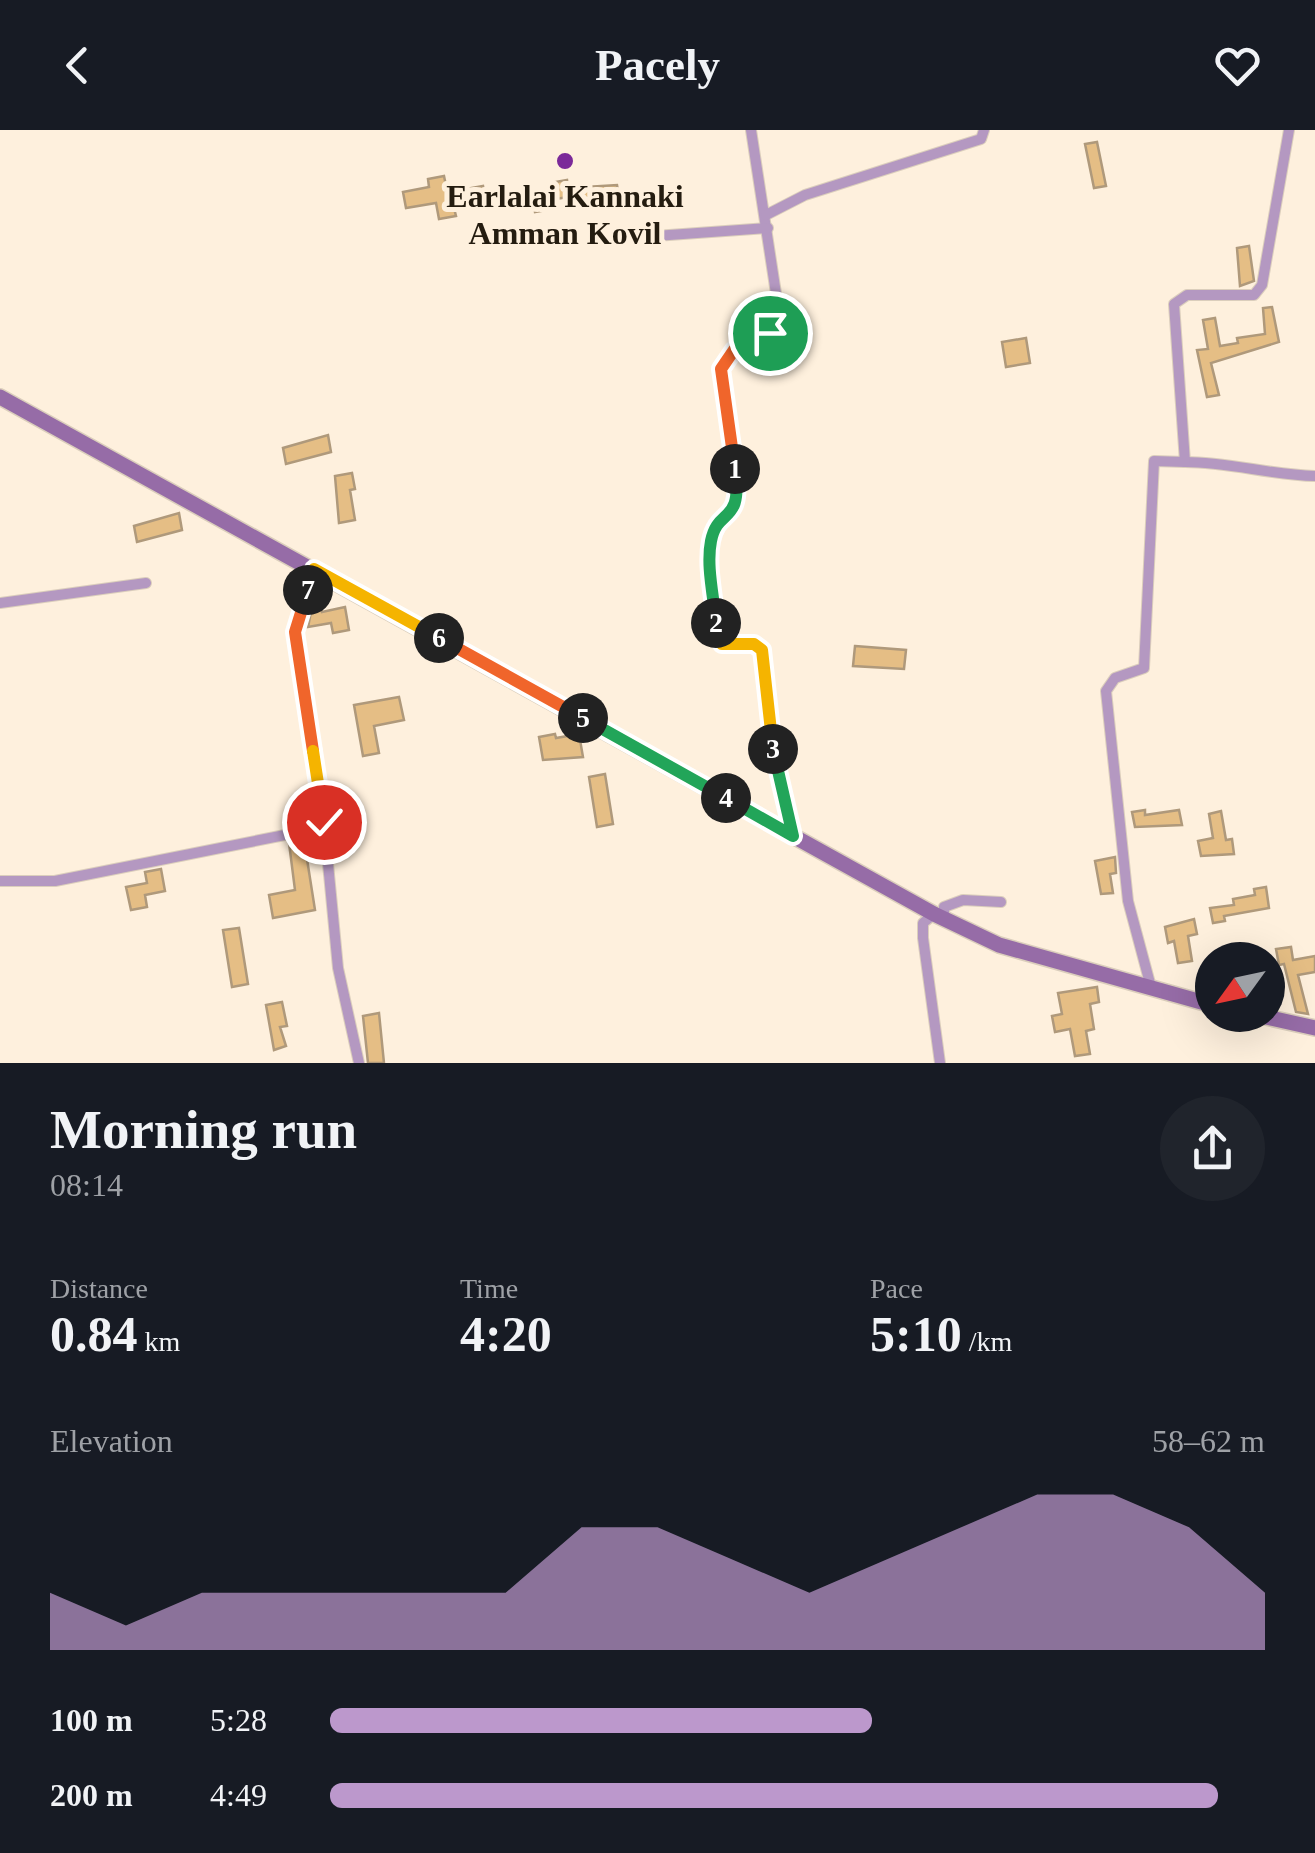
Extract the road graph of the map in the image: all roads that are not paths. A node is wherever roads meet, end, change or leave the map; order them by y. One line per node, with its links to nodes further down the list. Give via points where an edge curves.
1 (751, 130): 4 (street)
2 (984, 130): 4 (street, via 981,139)
3 (1289, 130): 8 (street, via 1262,285 1254,295 1186,295 1174,304)
4 (766, 214): 5 (street)
5 (768, 228): 6 (street); 14 (street, via 779,313 770,333 734,350 721,369 738,498 710,545 718,639 762,650 773,756)
6 (627, 238)
7 (0, 397): 10 (main road)
8 (1186, 462): 9 (street); 18 (street, via 1154,461 1144,668 1115,678 1106,690 1128,901)
9 (1315, 476)
10 (314, 569): 13 (street, via 295,632); 14 (main road)
11 (146, 583): 12 (street)
12 (0, 602)
13 (324, 827): 15 (street, via 55,881); 22 (street, via 338,968)
14 (793, 836): 17 (main road)
15 (0, 881)
16 (1001, 902): 17 (street, via 953,902)
17 (939, 916): 18 (main road, via 999,945); 23 (street, via 922,923 922,938)
18 (1150, 987): 19 (main road)
19 (1195, 1000)
20 (1285, 1021): 21 (main road)
21 (1315, 1028)
22 (360, 1063)
23 (940, 1063)

